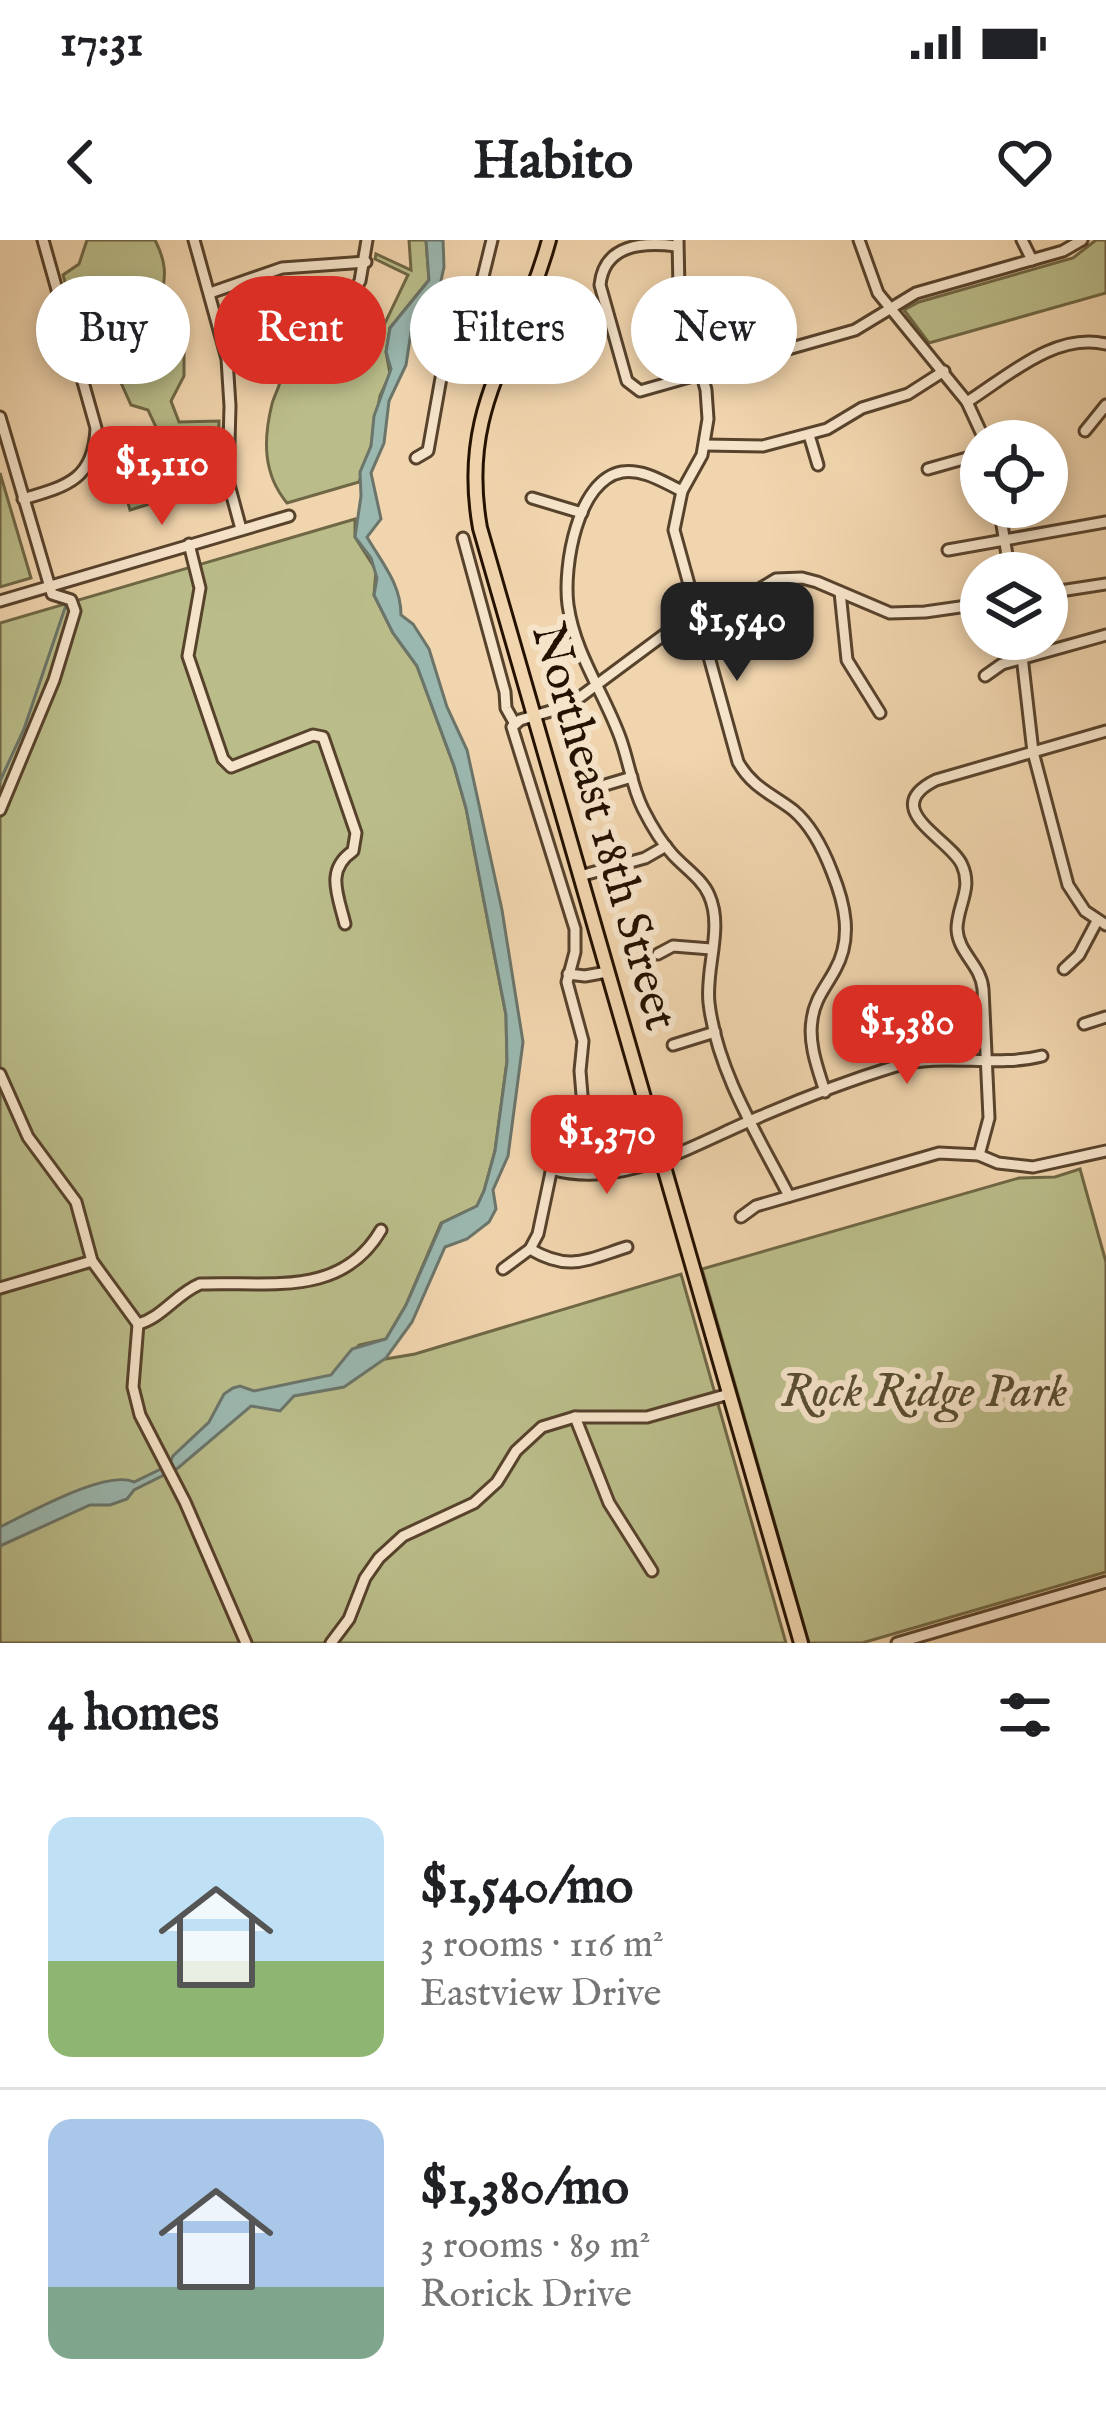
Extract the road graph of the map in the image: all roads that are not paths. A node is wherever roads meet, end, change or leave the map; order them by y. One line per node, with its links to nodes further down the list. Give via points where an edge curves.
1 (43, 240): 38 (street, via 95,446 78,477)
2 (194, 240): 16 (street)
3 (368, 240): 11 (street)
4 (493, 240): 13 (street)
5 (549, 240): 14 (main road, Northeast 18th Street)
6 (859, 240): 17 (street, via 872,284)
7 (1022, 240): 10 (street)
8 (1082, 240): 10 (street)
9 (677, 243): 15 (street); 23 (street, via 615,254 599,285 632,388)
10 (1032, 260): 17 (street, via 916,293)
11 (366, 262): 12 (street); 16 (street, via 282,268)
12 (362, 276)
13 (484, 276)
14 (536, 276)
15 (678, 276)
16 (210, 293): 43 (street, via 227,359 227,470)
17 (890, 309): 19 (street, via 855,330); 20 (street)
18 (1106, 344): 25 (street, via 1053,348)
19 (797, 347)
20 (944, 371): 25 (street); 30 (street)
21 (442, 384): 32 (street, via 428,451)
22 (494, 384): 63 (main road, Northeast 18th Street, via 474,484)
23 (665, 384)
24 (703, 384): 31 (street)
25 (967, 402): 28 (street)
26 (1106, 405): 29 (street)
27 (0, 417): 38 (street)
28 (975, 420)
29 (1085, 431)
30 (809, 435): 31 (street, via 764,446); 34 (street)
31 (705, 445): 36 (street)
32 (416, 458)
33 (960, 460): 35 (street)
34 (818, 464)
35 (928, 469)
36 (682, 491): 39 (street, via 620,472 594,488); 55 (street, via 674,530)
37 (532, 498): 39 (street)
38 (23, 499): 50 (street)
39 (582, 513): 61 (street, via 567,588)
40 (289, 516): 43 (street)
41 (1106, 522): 45 (street)
42 (1003, 528): 45 (street)
43 (241, 529): 46 (street)
44 (463, 538): 64 (street)
45 (1005, 541): 47 (street); 48 (street)
46 (188, 544): 50 (street); 73 (street, via 200,588 188,656 223,759 231,766 323,736 356,833 353,851 334,871)
47 (948, 550)
48 (1007, 552)
49 (1106, 584): 51 (street)
50 (49, 585): 53 (street); 69 (street, via 75,611)
51 (1068, 590)
52 (840, 592): 54 (street, via 890,613); 55 (street, via 802,578 776,579); 62 (street, via 847,660)
53 (0, 601)
54 (960, 607)
55 (697, 622): 61 (street, via 665,634); 86 (street, via 738,762 808,827 838,886 846,941 811,1022)
56 (1106, 635): 57 (street)
57 (1068, 646)
58 (1016, 660): 60 (street)
59 (1023, 660): 66 (street)
60 (985, 676)
61 (595, 687): 63 (street); 67 (street)
62 (880, 712)
63 (534, 717): 64 (street); 71 (main road, Northeast 18th Street)
64 (515, 724): 78 (street, via 575,929)
65 (1106, 731): 66 (street)
66 (1034, 752): 72 (street, via 1068,885); 84 (street, via 937,780 915,803 920,822 956,854 965,876 957,932 982,977)
67 (632, 777): 68 (street); 70 (street)
68 (585, 791)
69 (0, 810)
70 (666, 846): 71 (street); 74 (street, via 710,897)
71 (580, 877): 77 (main road, Northeast 18th Street)
72 (1102, 923): 76 (street)
73 (345, 924)
74 (711, 949): 75 (street, via 673,946); 81 (street)
75 (658, 954)
76 (1064, 969)
77 (607, 972): 78 (street); 90 (main road, Northeast 18th Street)
78 (568, 974): 91 (street, via 583,1041 585,1110)
79 (1106, 1017): 80 (street)
80 (1084, 1024)
81 (715, 1032): 82 (street); 87 (street)
82 (673, 1045)
83 (1042, 1056): 84 (street)
84 (985, 1061): 86 (street, via 908,1063); 89 (street, via 988,1118)
85 (0, 1074): 97 (street, via 28,1137 76,1202)
86 (826, 1092): 87 (street)
87 (751, 1120): 90 (street); 92 (street)
88 (1106, 1151): 89 (street, via 1033,1167)
89 (980, 1155): 92 (street, via 939,1153)
90 (661, 1158): 91 (street, via 596,1176); 101 (main road, Northeast 18th Street)
91 (551, 1169): 96 (street)
92 (789, 1196): 93 (street)
93 (741, 1217)
94 (381, 1230): 100 (street, via 338,1274 200,1284)
95 (627, 1247): 96 (street, via 566,1264)
96 (530, 1249): 98 (street)
97 (92, 1261): 99 (street); 100 (street)
98 (503, 1269)
99 (0, 1288)
100 (139, 1324): 105 (street, via 135,1399)
101 (729, 1394): 102 (street, via 647,1417); 107 (main road, Northeast 18th Street)
102 (574, 1417): 103 (street, via 609,1503); 106 (street, via 542,1427 474,1503 403,1536 379,1558)
103 (652, 1570)
104 (1106, 1582): 108 (street)
105 (246, 1643)
106 (331, 1643)
107 (801, 1643)
108 (898, 1643)

